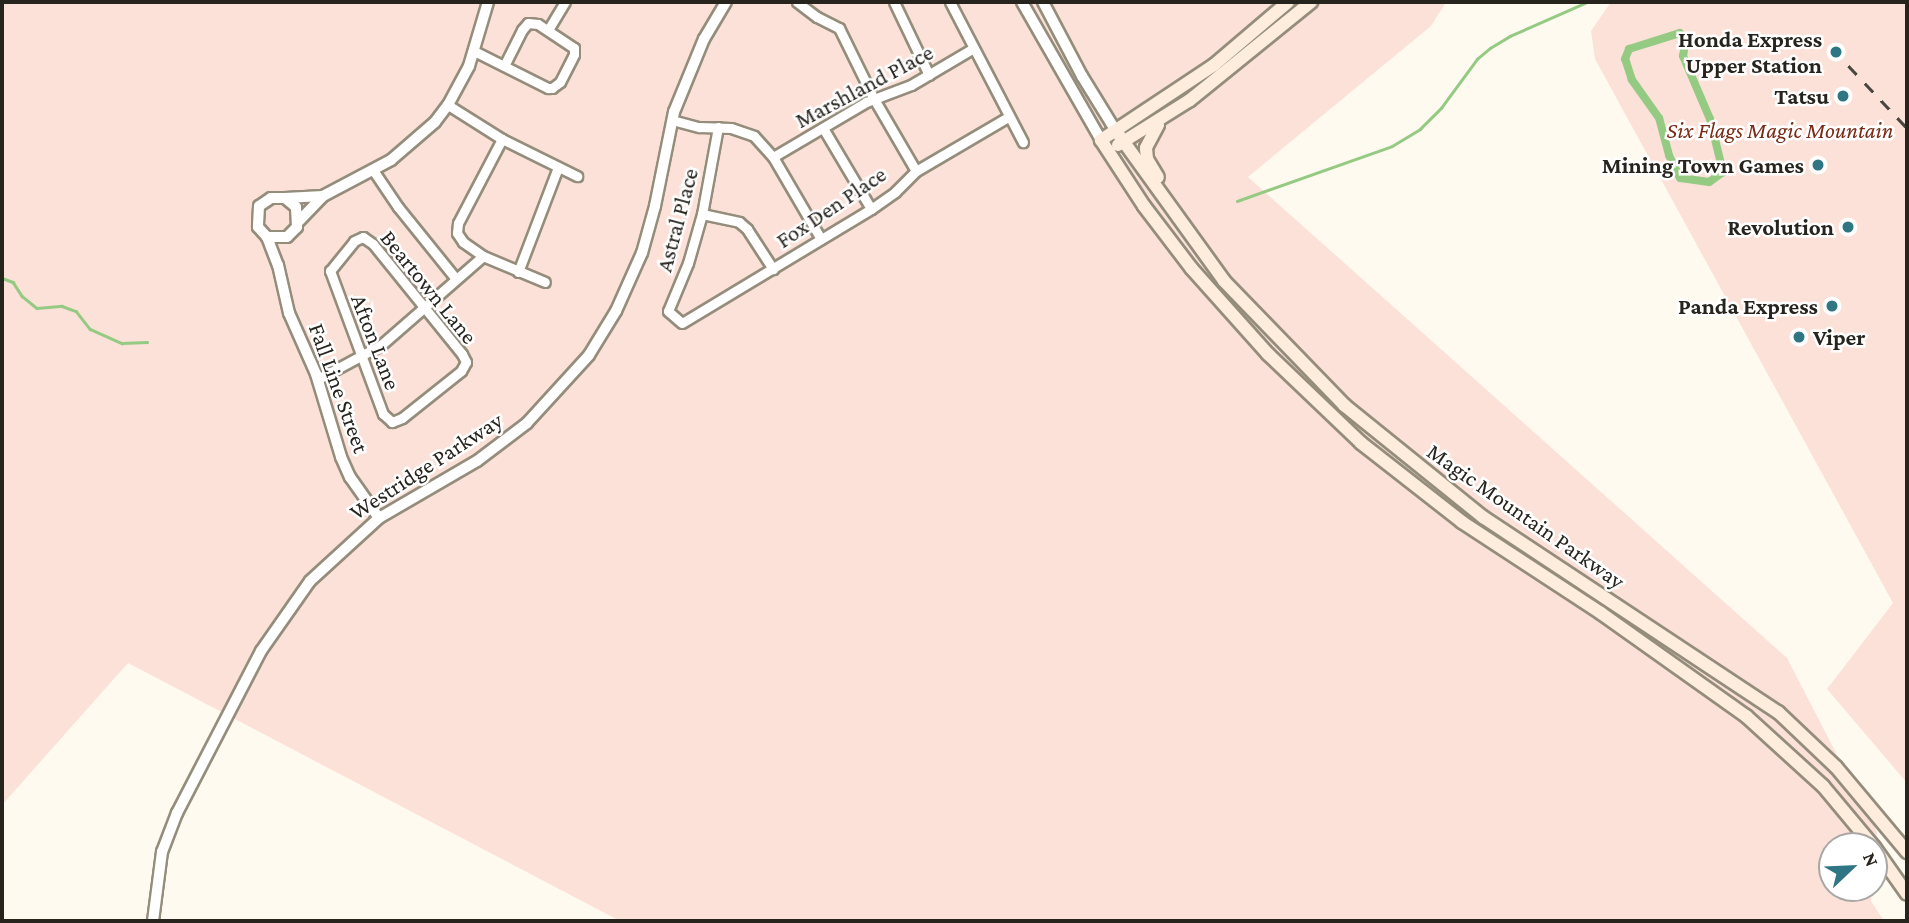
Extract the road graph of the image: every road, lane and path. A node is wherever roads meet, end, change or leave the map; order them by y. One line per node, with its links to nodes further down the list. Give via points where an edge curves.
1 (488, 2): 13 (street)
2 (565, 2): 11 (street)
3 (726, 2): 19 (street, Westridge Parkway, via 699,50)
4 (797, 2): 16 (street, via 839,28)
5 (894, 2): 15 (street)
6 (950, 2): 12 (street)
7 (1023, 2): 26 (street, Magic Mountain Parkway)
8 (1043, 2): 23 (street, Magic Mountain Parkway)
9 (1288, 2): 23 (main road)
10 (1311, 2): 20 (main road)
11 (548, 30): 14 (street, via 533,23 524,26); 14 (street, via 574,48 558,85 548,88)
12 (972, 49): 15 (street, Marshland Place); 18 (street)
13 (474, 51): 14 (street); 17 (street)
14 (504, 66)
15 (929, 75): 16 (street, Marshland Place)
16 (874, 99): 22 (street, Marshland Place); 30 (street)
17 (448, 105): 24 (street); 29 (street, via 420,137)
18 (1008, 117): 25 (street); 30 (street, Fox Den Place)
19 (672, 120): 21 (street); 53 (street, Westridge Parkway, via 642,253 616,311 589,355 551,400 496,448)
20 (1160, 122): 23 (main road); 34 (main road, via 1147,142 1146,153 1161,181)
21 (719, 127): 27 (street, via 754,136); 36 (street, Astral Place)
22 (823, 128): 27 (street, Marshland Place); 35 (street)
23 (1120, 137): 26 (main road); 34 (main road, Magic Mountain Parkway)
24 (502, 139): 28 (street); 42 (street, via 458,223 457,233 463,242)
25 (1023, 142)
26 (1104, 146): 54 (main road, Magic Mountain Parkway, via 1192,269 1268,354 1361,443 1462,522 1746,716 1823,786)
27 (773, 158): 41 (street)
28 (558, 167): 31 (street); 45 (street)
29 (373, 170): 32 (street); 46 (street)
30 (916, 171): 35 (street, Fox Den Place)
31 (577, 176)
32 (323, 196): 33 (street); 37 (street)
33 (285, 198): 37 (street, via 296,207); 38 (street, via 271,198 259,206 256,220)
34 (1166, 203): 55 (main road, Magic Mountain Parkway, via 1223,281 1344,405 1483,517 1778,712 1836,767)
35 (872, 209): 41 (street, Fox Den Place)
36 (702, 214): 44 (street, via 739,222); 49 (street, Astral Place, via 668,311)
37 (299, 221): 39 (street)
38 (267, 237): 39 (street); 43 (street, Fall Line Street)
39 (287, 237): 43 (street)
40 (363, 237): 48 (street, Beartown Lane); 50 (street, Afton Lane, via 354,241 330,271)
41 (821, 239): 44 (street, Fox Den Place)
42 (483, 256): 45 (street); 46 (street)
43 (278, 265): 51 (street, Fall Line Street, via 289,313)
44 (772, 269): 49 (street, Fox Den Place, via 682,323)
45 (519, 272): 47 (street)
46 (456, 279): 48 (street)
47 (545, 282)
48 (425, 307): 50 (street); 52 (street, Beartown Lane, via 466,362 461,371)
49 (675, 317)
50 (361, 357): 51 (street); 52 (street, Afton Lane, via 383,414)
51 (318, 379): 53 (street, Fall Line Street, via 341,457)
52 (392, 422)
53 (379, 518): 58 (street, Westridge Parkway, via 310,581 261,651 177,813 162,852)
54 (1861, 832)
55 (1907, 852)
56 (1888, 868): 57 (main road, Magic Mountain Parkway)
57 (1907, 894)
58 (153, 921)

